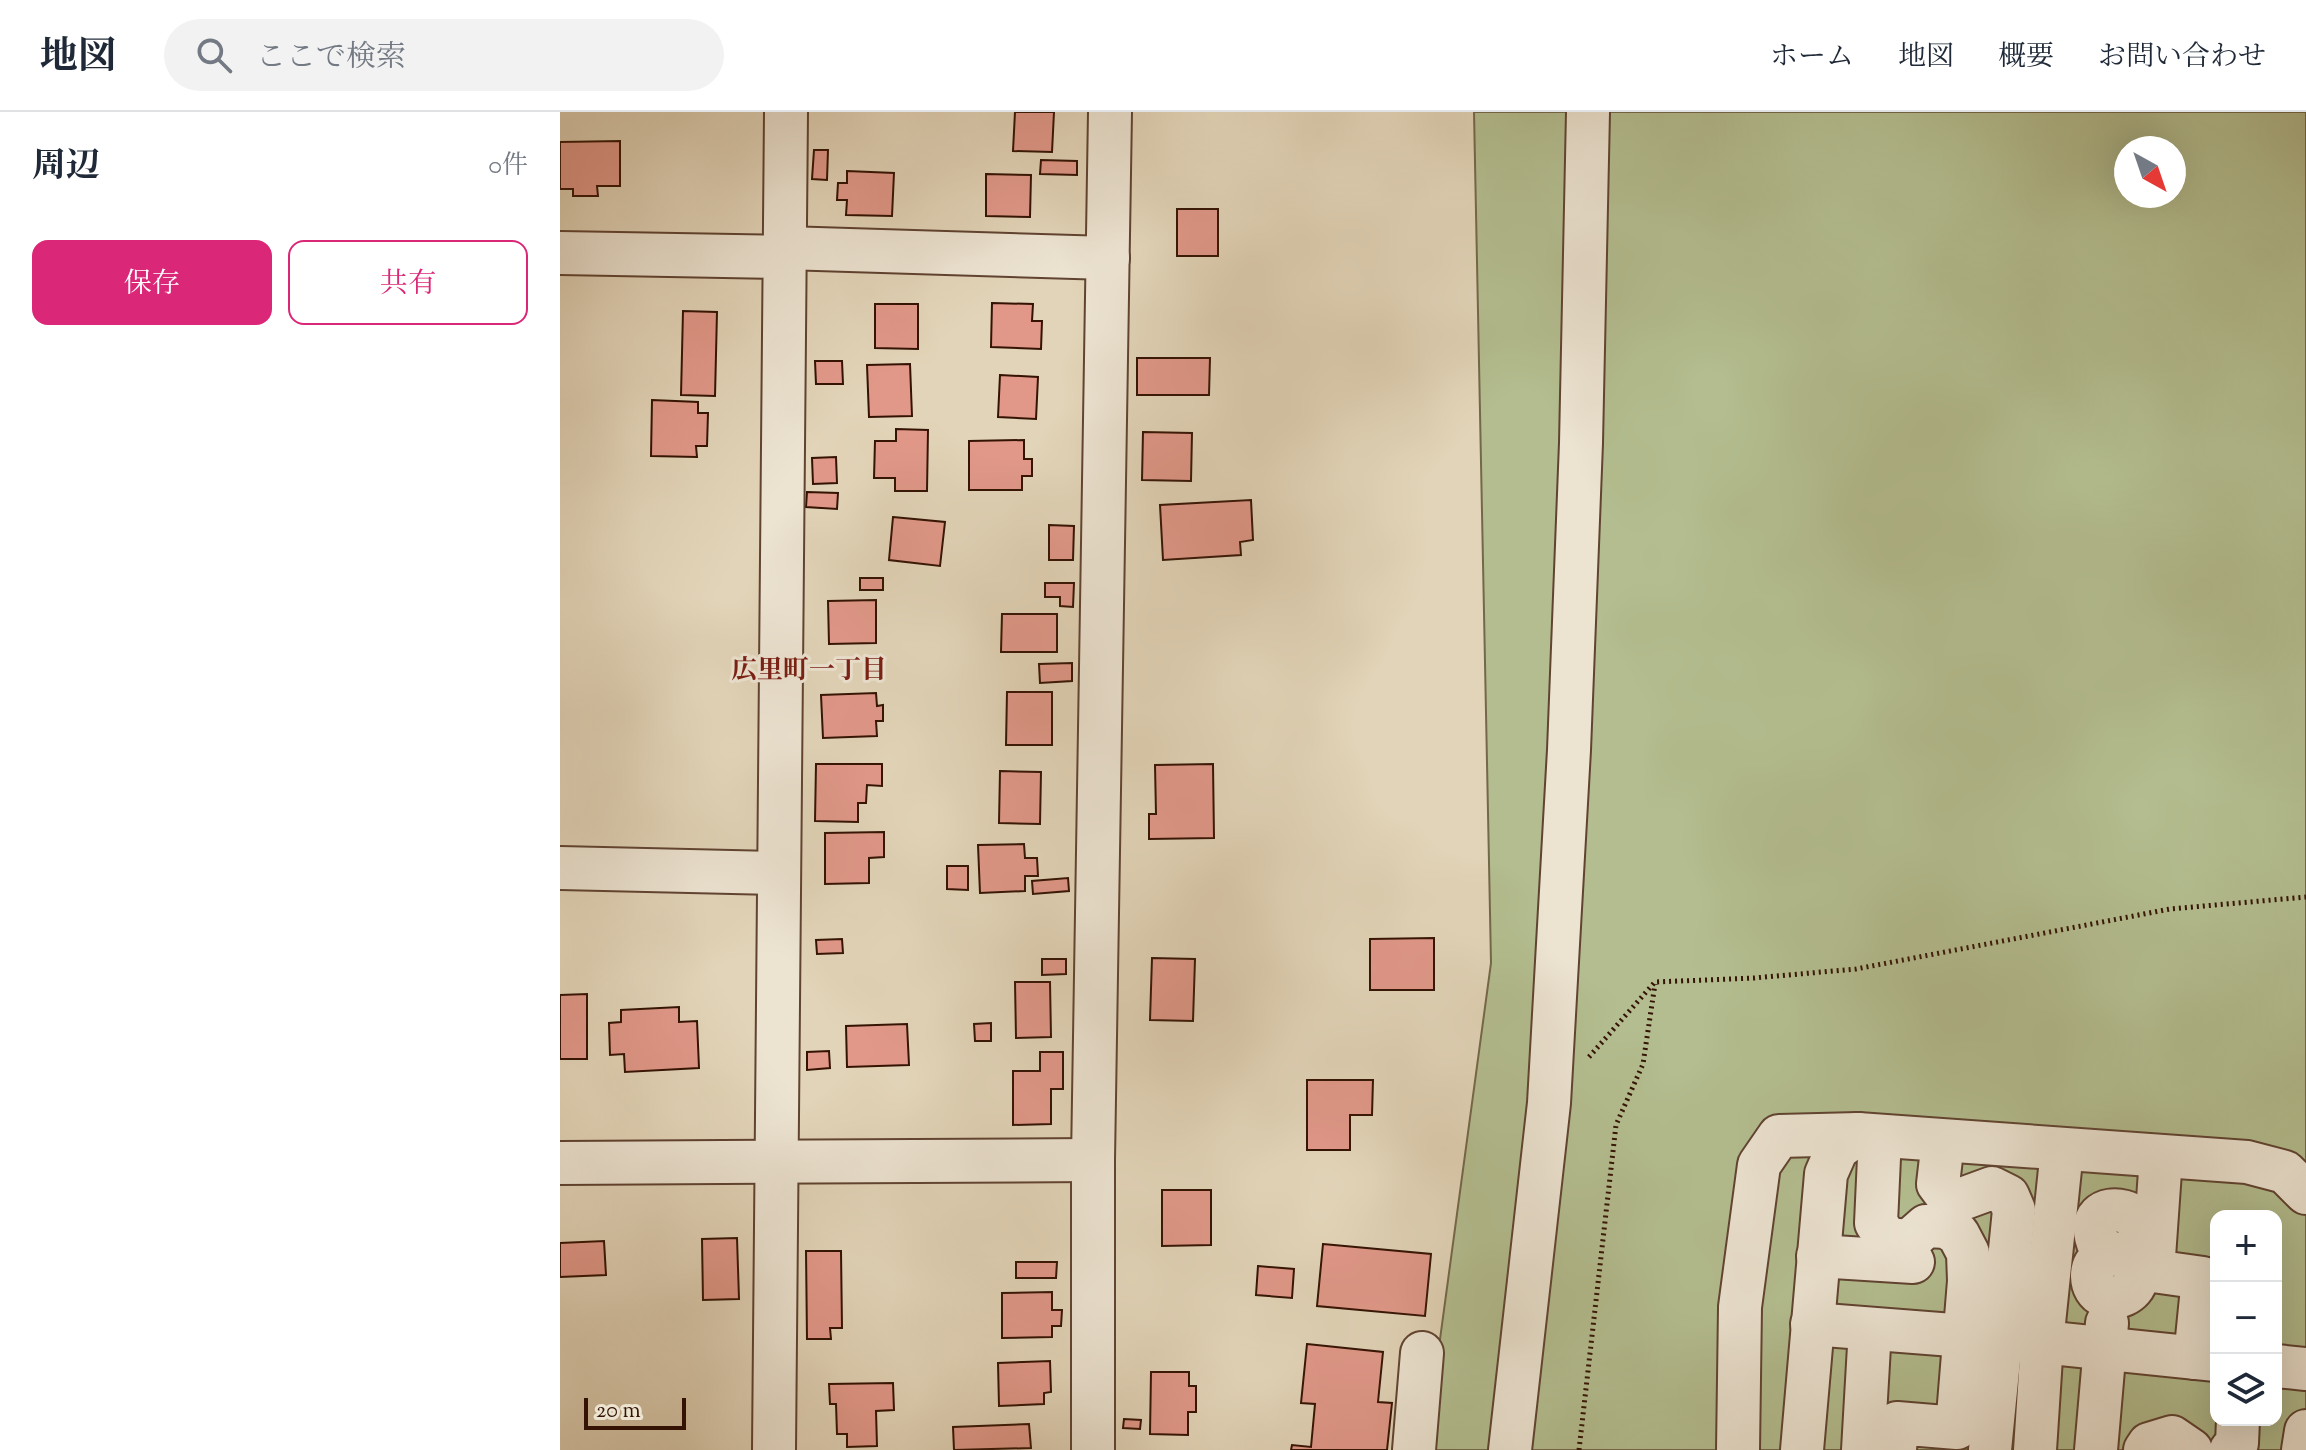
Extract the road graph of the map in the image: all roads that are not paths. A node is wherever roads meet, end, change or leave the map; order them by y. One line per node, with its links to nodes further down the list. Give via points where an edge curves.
1 (786, 112): 5 (street)
2 (1110, 112): 6 (street)
3 (1588, 112): 34 (street, via 1575,597 1551,1073)
4 (560, 253): 5 (street)
5 (785, 253): 6 (street); 8 (street)
6 (1108, 258): 13 (street)
7 (560, 868): 8 (street)
8 (779, 873): 14 (street)
9 (1869, 1135): 10 (street); 18 (street, via 1837,1149 1826,1174); 22 (street, via 1876,1223 1887,1239 1909,1241 1926,1226 1958,1234 1968,1253); 35 (street, via 1779,1136 1759,1165 1740,1307)
10 (1943, 1141): 11 (street); 22 (street, via 1938,1184 1947,1196 1962,1199 1992,1188 2008,1196 2014,1210)
11 (2062, 1150): 12 (street); 23 (street)
12 (2158, 1156): 16 (street, via 2247,1162 2285,1172); 17 (street, via 2183,1247); 24 (street, via 2119,1208 2139,1222 2135,1247 2118,1254 2134,1264 2137,1276 2133,1289 2109,1298); 26 (street, via 2153,1271 2203,1278)
13 (1093, 1160): 14 (street); 32 (street)
14 (776, 1161): 15 (street); 31 (street)
15 (560, 1163)
16 (2306, 1193)
17 (2210, 1250)
18 (1818, 1256): 19 (street); 20 (street)
19 (1889, 1268)
20 (1812, 1324): 21 (street); 36 (street)
21 (1870, 1329): 22 (street); 37 (street)
22 (1981, 1337): 23 (street); 38 (street, via 1957,1428 1897,1423); 39 (street)
23 (2042, 1342): 24 (street); 40 (street)
24 (2104, 1349): 26 (street); 41 (street)
25 (1422, 1353): 33 (street)
26 (2206, 1359)
27 (2282, 1367): 28 (street)
28 (2306, 1369)
29 (2238, 1426): 44 (street)
30 (2306, 1431): 45 (street)
31 (774, 1450)
32 (1093, 1450)
33 (1414, 1450)
34 (1510, 1450)
35 (1738, 1450)
36 (1802, 1450)
37 (1863, 1450)
38 (1895, 1450)
39 (1990, 1450)
40 (2035, 1450)
41 (2096, 1450)
42 (2145, 1450): 43 (street, via 2172,1437)
43 (2191, 1450)
44 (2231, 1450)
45 (2303, 1450)

